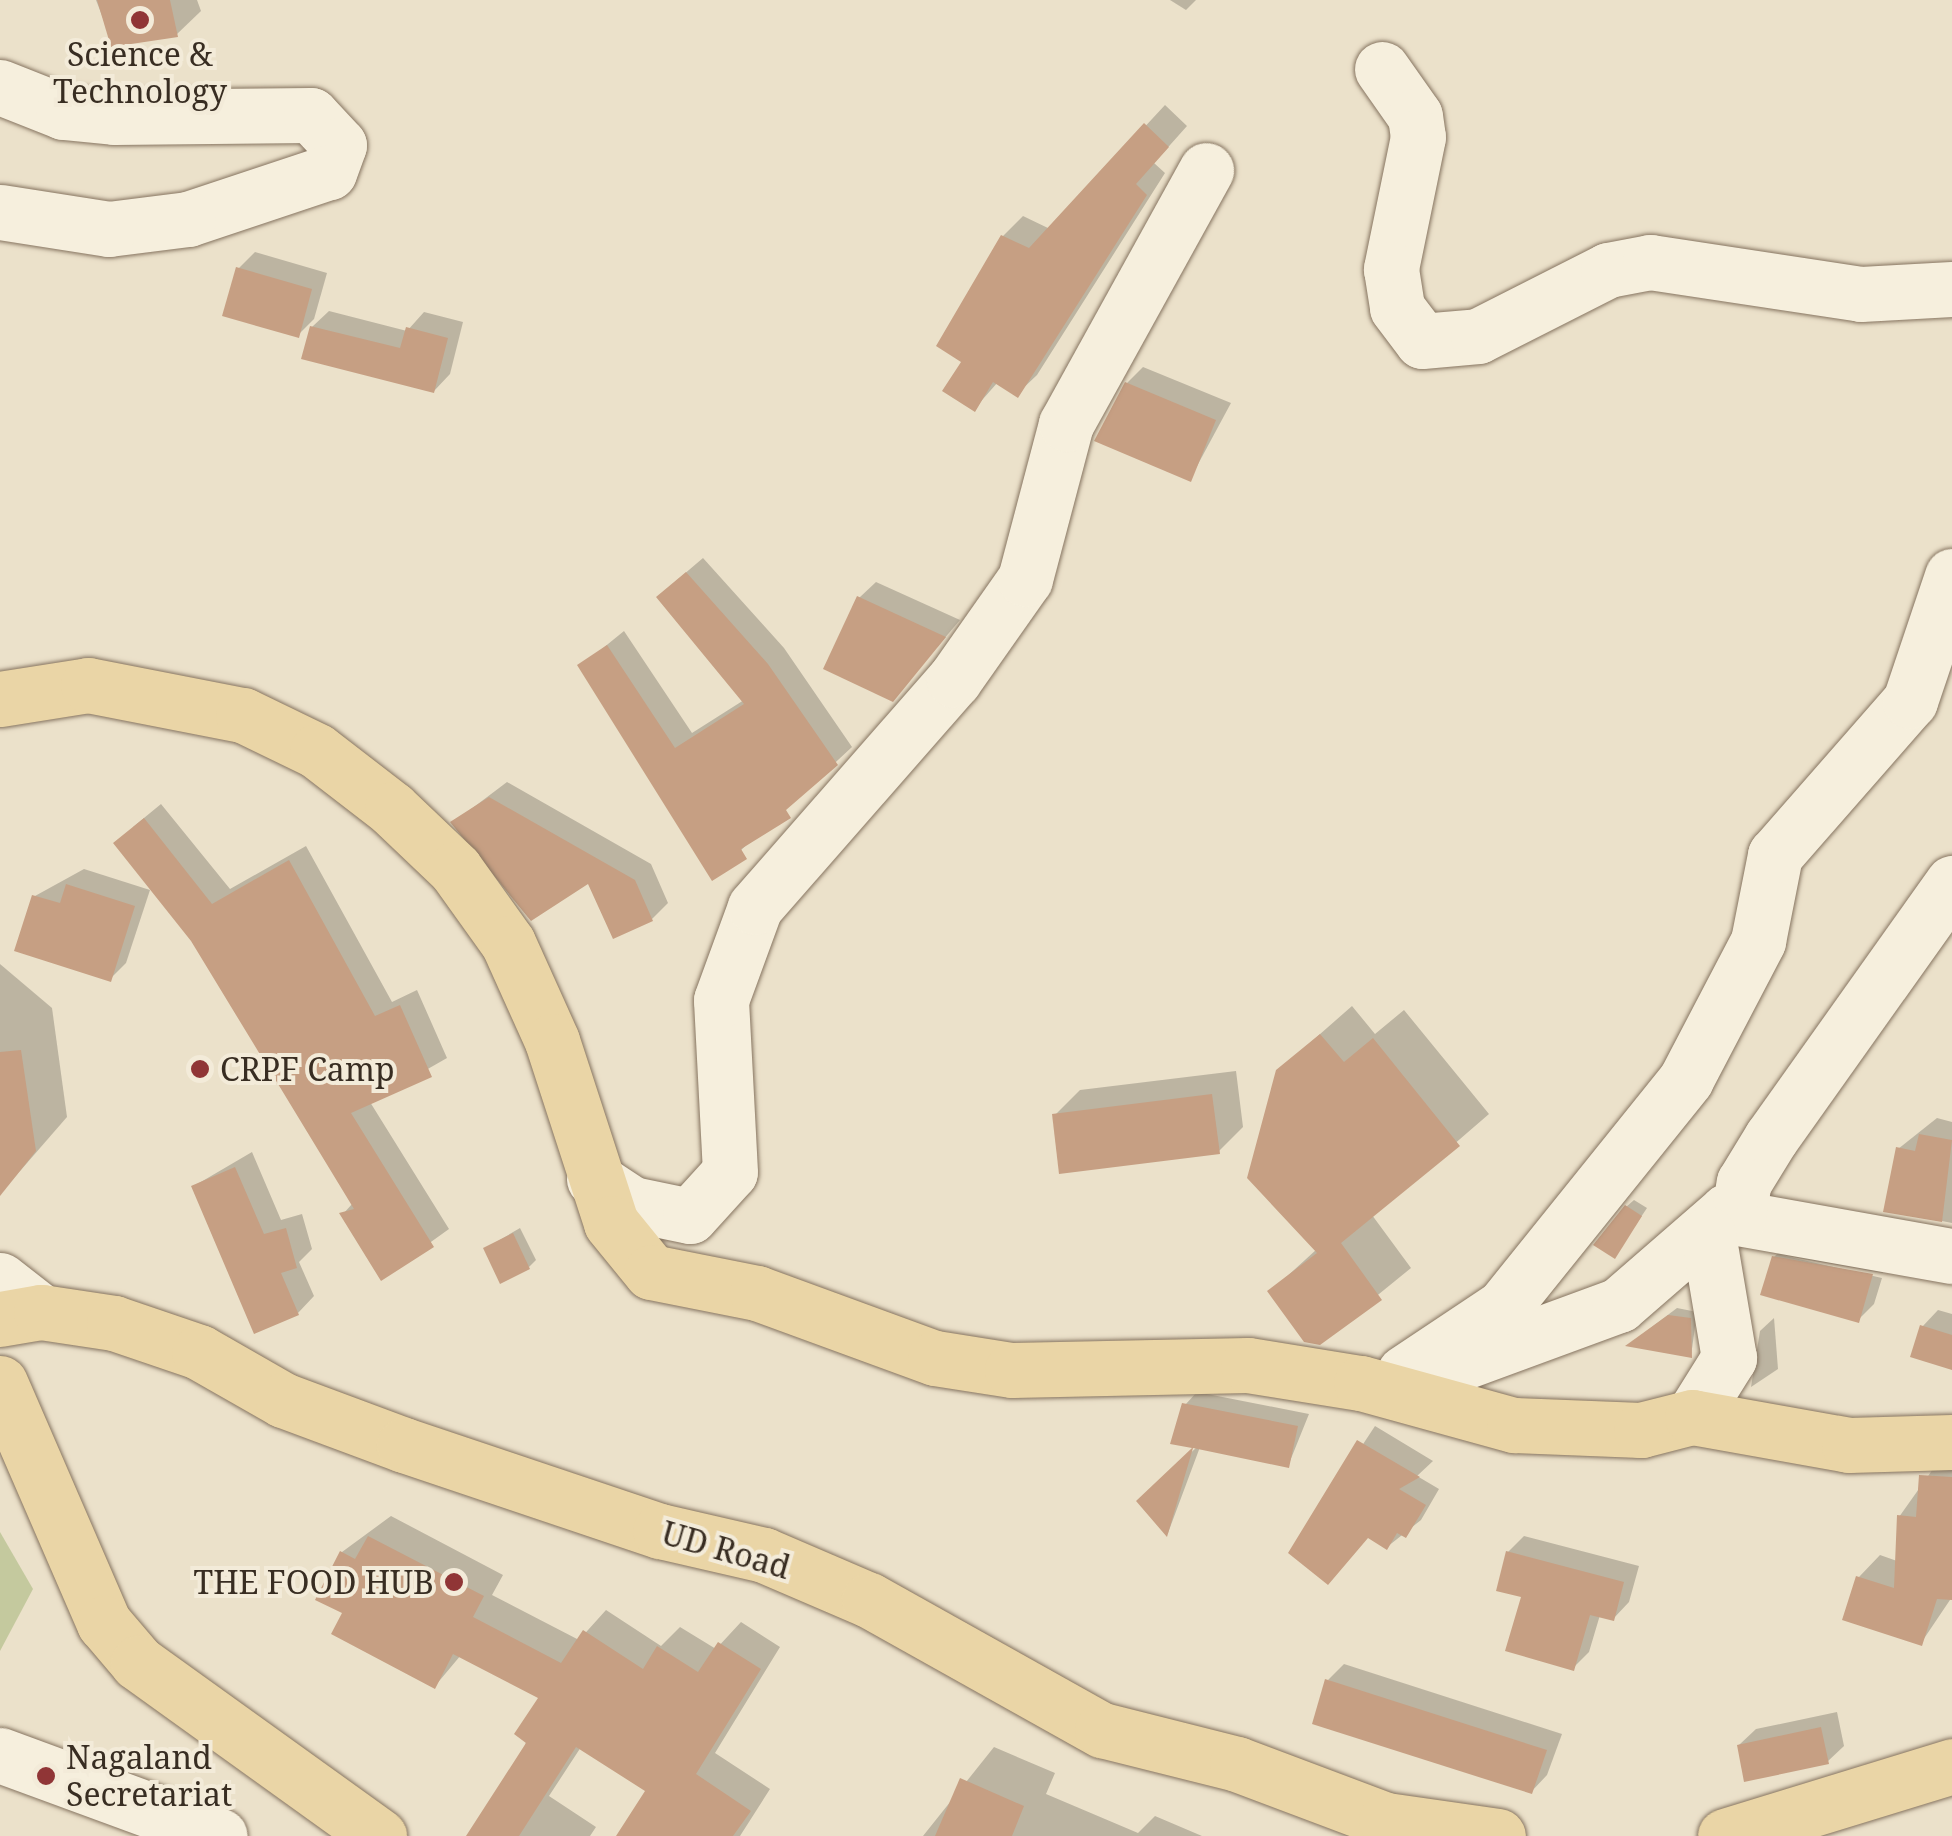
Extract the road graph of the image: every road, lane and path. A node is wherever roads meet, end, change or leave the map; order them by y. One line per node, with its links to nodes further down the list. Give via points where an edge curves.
1 (1382, 69): 5 (street, via 1417,126 1408,211 1391,269 1397,308 1422,341 1478,336 1608,270 1650,262 1861,294)
2 (0, 87): 4 (street, via 63,112 311,115 339,146 329,172 188,219 109,229)
3 (1206, 170): 9 (street, via 1066,424 1025,578 954,680 755,907 721,1000 730,1172 690,1216 632,1204)
4 (0, 212)
5 (1952, 289)
6 (1952, 576): 13 (street, via 1910,701 1775,855 1752,956 1686,1080 1503,1308)
7 (0, 699): 9 (main road, via 88,685 243,715 317,750 392,809 455,870 508,943 552,1042)
8 (1952, 883): 10 (street, via 1770,1138)
9 (594, 1180): 14 (main road, via 611,1223 651,1272 756,1293 936,1358 1012,1370 1248,1365)
10 (1723, 1226): 11 (street); 13 (street, via 1619,1306 1462,1368); 16 (street, via 1729,1358)
11 (1952, 1256)
12 (13, 1304): 22 (main road, UD Road, via 114,1323 404,1446 660,1531 764,1555 901,1616 1102,1730 1236,1764 1386,1820)
13 (1404, 1373): 14 (street)
14 (1344, 1380): 16 (main road, via 1514,1425 1641,1430)
15 (0, 1384): 21 (main road, via 104,1623 138,1663)
16 (1692, 1417): 17 (main road, via 1849,1446)
17 (1952, 1442)
18 (0, 1755): 20 (street)
19 (1952, 1766): 23 (main road)
20 (220, 1836)
21 (379, 1836)
22 (1498, 1836)
23 (1725, 1836)

